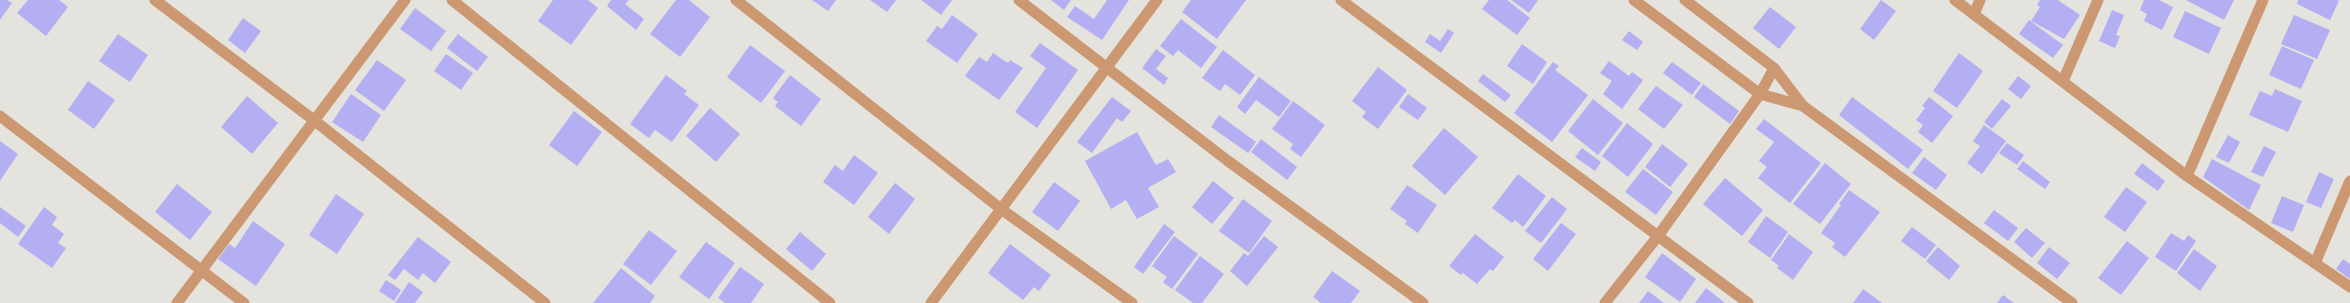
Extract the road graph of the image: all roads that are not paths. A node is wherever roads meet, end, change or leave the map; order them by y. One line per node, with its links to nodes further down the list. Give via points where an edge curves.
1 (155, 0): 21 (street)
2 (405, 0): 21 (street)
3 (452, 0): 32 (street)
4 (736, 0): 24 (street)
5 (1019, 0): 15 (street)
6 (1157, 0): 15 (street)
7 (1341, 0): 25 (street)
8 (1634, 0): 18 (street)
9 (1684, 0): 16 (street)
10 (1956, 0): 14 (street)
11 (1980, 0): 14 (street)
12 (2098, 0): 17 (street)
13 (2263, 0): 22 (street)
14 (1974, 14): 17 (street)
15 (1106, 66): 24 (street); 35 (street, via 1270,192)
16 (1774, 68): 18 (street); 19 (street)
17 (2063, 81): 22 (street)
18 (1760, 94): 19 (street); 25 (street)
19 (1803, 106): 38 (street)
20 (0, 116): 27 (street)
21 (315, 121): 27 (street); 31 (street)
22 (2187, 176): 26 (street)
23 (2350, 181): 26 (street)
24 (1001, 209): 33 (street); 34 (street)
25 (1658, 236): 36 (street); 37 (street)
26 (2315, 262): 28 (street)
27 (202, 271): 29 (street); 30 (street)
28 (2350, 287)
29 (177, 303)
30 (244, 303)
31 (544, 303)
32 (830, 303)
33 (931, 303)
34 (1132, 303)
35 (1422, 303)
36 (1604, 303)
37 (1748, 303)
38 (2072, 303)

